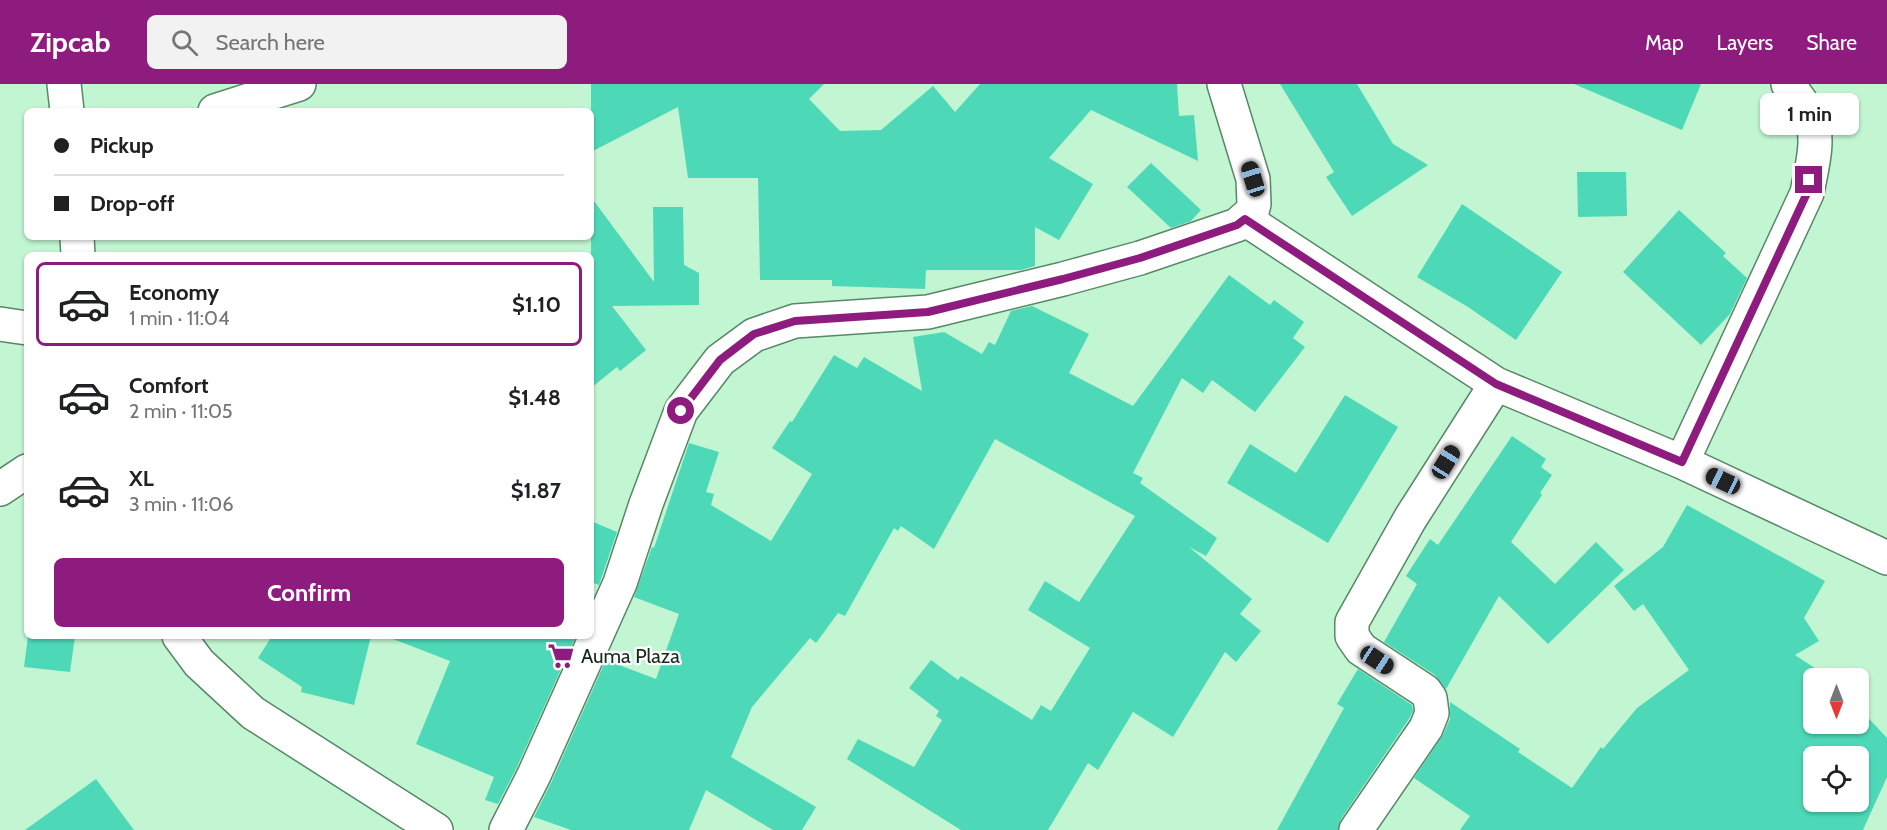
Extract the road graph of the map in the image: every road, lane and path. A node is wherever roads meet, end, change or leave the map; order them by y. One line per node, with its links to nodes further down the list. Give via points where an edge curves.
1 (64, 84): 5 (street)
2 (299, 84): 6 (street)
3 (1224, 84): 7 (street, via 1253,179 1254,204)
4 (1788, 84): 11 (street, via 1810,117 1814,133 1807,193)
5 (67, 108)
6 (225, 108)
7 (1245, 219): 10 (street); 17 (street, via 1140,258 928,312 795,321 754,334 720,360 681,411 620,583)
8 (0, 324): 9 (street)
9 (24, 328)
10 (1496, 384): 11 (street); 18 (street, via 1410,519 1352,622 1352,636 1362,649 1425,691 1432,703 1426,728)
11 (1682, 462): 14 (street)
12 (24, 473): 13 (street)
13 (0, 489)
14 (1887, 558)
15 (181, 639): 16 (street, via 199,663 253,713)
16 (436, 830)
17 (506, 830)
18 (1356, 830)

